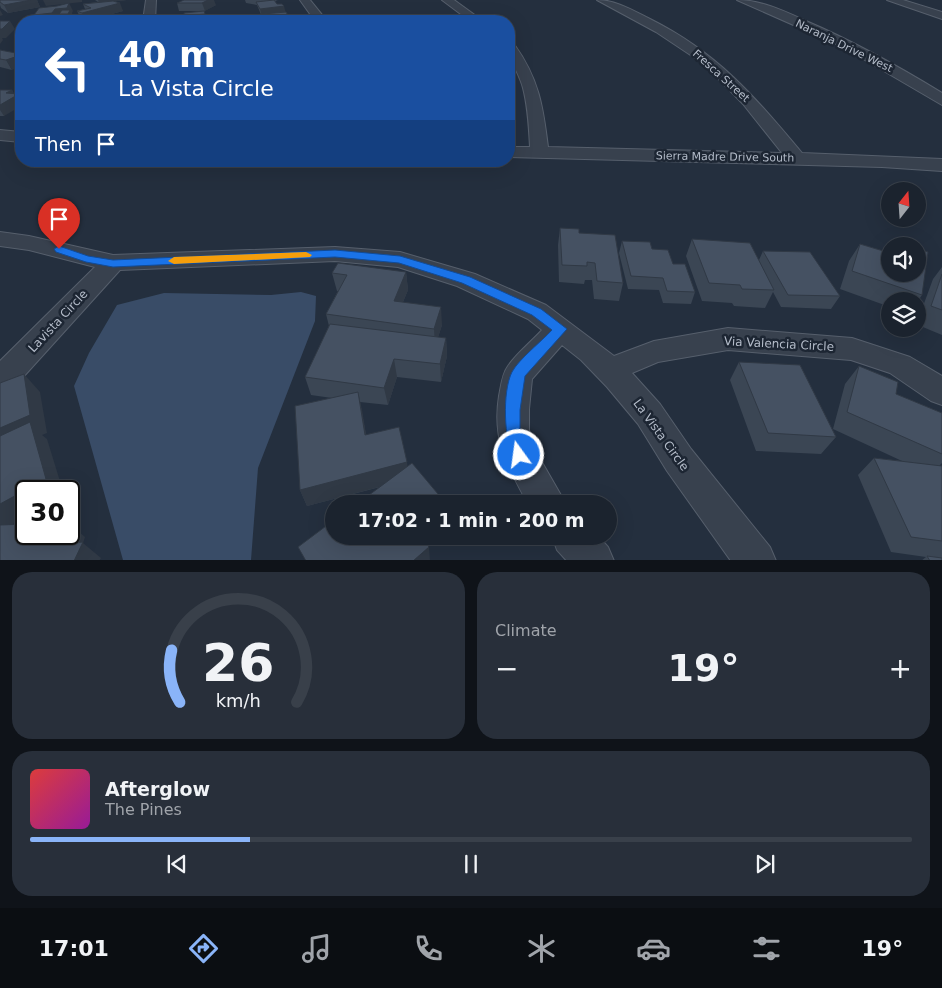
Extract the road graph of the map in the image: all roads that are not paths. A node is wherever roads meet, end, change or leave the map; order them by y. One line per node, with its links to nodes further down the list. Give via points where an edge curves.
1 (165, 0): 7 (street)
2 (305, 0): 9 (street)
3 (447, 0): 10 (street)
4 (602, 0): 18 (street, Fresca Street, via 695,50 727,77)
5 (742, 0): 13 (street, Naranja Drive West, via 841,42)
6 (892, 0): 11 (street)
7 (151, 1): 8 (street)
8 (150, 15)
9 (316, 15)
10 (468, 15)
11 (942, 16)
12 (515, 55): 17 (street, via 533,89)
13 (942, 100)
14 (0, 135): 15 (street)
15 (15, 136)
16 (515, 152): 17 (street, Sierra Madre Drive South)
17 (540, 153): 18 (street, Sierra Madre Drive South)
18 (796, 158): 19 (street, Sierra Madre Drive South)
19 (942, 165)
20 (0, 239): 21 (street, La Vista Circle, via 20,240 86,259)
21 (113, 263): 22 (street, La Vista Circle, via 335,254 400,260 466,280 537,312); 24 (street, Lavista Circle, via 15,367)
22 (560, 329): 23 (street, La Vista Circle); 26 (street, via 518,374 513,410 513,430 519,455)
23 (610, 370): 25 (street, Via Valencia Circle, via 654,352 728,339 852,349 900,366); 29 (street, La Vista Circle, via 649,414 679,460)
24 (0, 374)
25 (942, 392)
26 (543, 495)
27 (580, 545): 28 (street)
28 (594, 560)
29 (756, 560)

